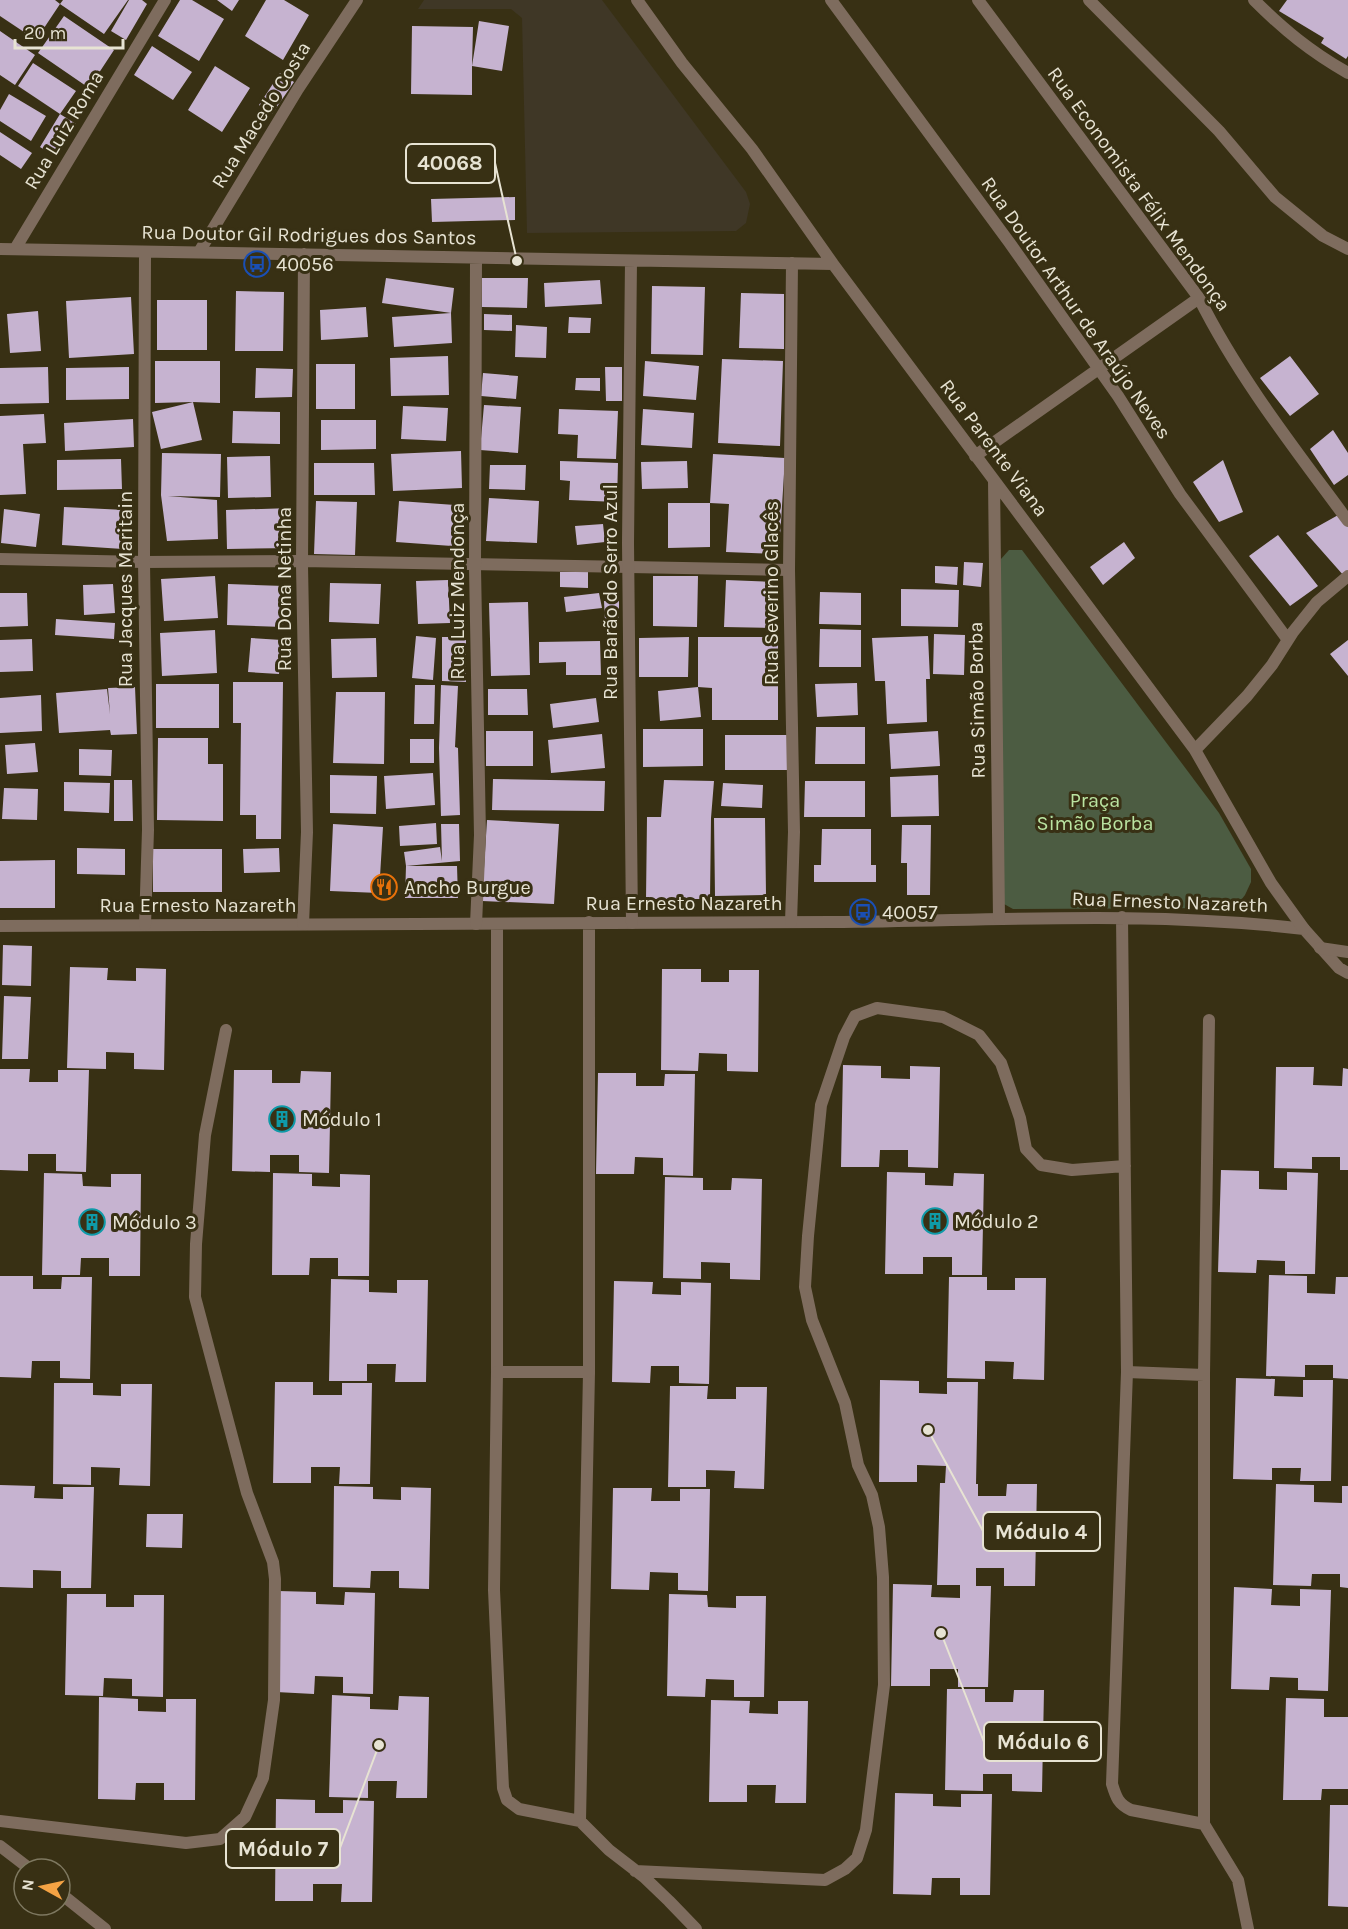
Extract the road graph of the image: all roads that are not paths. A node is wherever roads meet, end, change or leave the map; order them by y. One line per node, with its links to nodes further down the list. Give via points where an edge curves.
1 (165, 0): 10 (street, Rua Luiz Roma)
2 (357, 0): 13 (street, Rua Macedo Costa)
3 (637, 0): 18 (street, Rua Parente Viana, via 752,149)
4 (831, 0): 20 (street, Rua Doutor Arthur de Araújo Neves)
5 (978, 0): 19 (street, Rua Economista Félix Mendonça)
6 (1089, 0): 11 (street, via 1219,131 1275,197 1323,236)
7 (1254, 0): 8 (street, via 1317,56)
8 (1348, 74)
9 (0, 249): 10 (street, Rua Doutor Gil Rodrigues dos Santos)
10 (15, 249): 12 (street, Rua Doutor Gil Rodrigues dos Santos)
11 (1348, 249)
12 (145, 252): 13 (street, Rua Doutor Gil Rodrigues dos Santos); 26 (street, Rua Jacques Maritain)
13 (199, 252): 14 (street, Rua Doutor Gil Rodrigues dos Santos)
14 (304, 254): 15 (street, Rua Doutor Gil Rodrigues dos Santos); 25 (street, Rua Dona Netinha)
15 (476, 258): 16 (street, Rua Doutor Gil Rodrigues dos Santos); 27 (street, Rua Luiz Mendonça)
16 (631, 261): 17 (street, Rua Doutor Gil Rodrigues dos Santos); 28 (street, Rua Barão do Serro Azul)
17 (792, 263): 18 (street, Rua Doutor Gil Rodrigues dos Santos); 29 (street, Rua Severino Glacês)
18 (833, 264): 21 (street, Rua Parente Viana)
19 (1198, 298): 20 (street); 23 (street, Rua Economista Félix Mendonça, via 1270,415)
20 (1099, 369): 21 (street); 31 (street, Rua Doutor Arthur de Araújo Neves, via 1180,494)
21 (975, 456): 22 (street, Rua Parente Viana)
22 (994, 480): 32 (street, Rua Parente Viana); 34 (street, Rua Simão Borba)
23 (1348, 521)
24 (0, 559): 26 (street)
25 (302, 561): 26 (street); 27 (street); 38 (street, Rua Dona Netinha, via 307,832)
26 (144, 562): 41 (street, Rua Jacques Maritain, via 148,830)
27 (475, 564): 28 (street); 39 (street, Rua Luiz Mendonça, via 480,835)
28 (629, 567): 29 (street); 37 (street, Rua Barão do Serro Azul)
29 (789, 570): 36 (street, Rua Severino Glacês, via 794,832)
30 (1348, 576): 31 (street, via 1317,602)
31 (1288, 640): 32 (street, via 1247,696)
32 (1195, 750): 43 (street, Rua Parente Viana, via 1271,883)
33 (1122, 917): 34 (street, Rua Ernesto Nazareth); 43 (street, Rua Ernesto Nazareth); 49 (street)
34 (999, 919): 36 (street, Rua Ernesto Nazareth)
35 (589, 922): 37 (street, Rua Ernesto Nazareth); 40 (street, Rua Ernesto Nazareth); 51 (street)
36 (791, 922): 37 (street, Rua Ernesto Nazareth)
37 (632, 923)
38 (303, 924): 39 (street, Rua Ernesto Nazareth); 41 (street, Rua Ernesto Nazareth)
39 (476, 924): 40 (street, Rua Ernesto Nazareth)
40 (497, 924): 50 (street)
41 (145, 925): 42 (street, Rua Ernesto Nazareth)
42 (0, 926)
43 (1304, 929): 44 (street)
44 (1320, 948): 45 (street); 46 (street)
45 (1348, 952)
46 (1348, 974)
47 (1209, 1020): 53 (street)
48 (226, 1030): 54 (street, via 206,1135 195,1297 247,1494 273,1562 274,1701 263,1778 244,1817 220,1839 186,1844)
49 (1125, 1166): 52 (street); 59 (street, via 1072,1170 1041,1165 1026,1149 1020,1118 1000,1063 979,1035 944,1017 877,1008 855,1016 821,1105 805,1287 812,1320 845,1403 858,1465 872,1495 879,1527 884,1685 866,1830 857,1858 825,1880)
50 (497, 1372): 51 (street); 55 (street, via 494,1590 503,1788 507,1800 519,1809)
51 (589, 1372): 55 (street)
52 (1127, 1372): 53 (street); 56 (street, via 1112,1784 1116,1798 1131,1809)
53 (1204, 1375): 56 (street)
54 (0, 1821)
55 (580, 1821): 59 (street)
56 (1204, 1824): 63 (street, via 1238,1880)
57 (0, 1846): 58 (street)
58 (14, 1857)
59 (635, 1871): 62 (street)
60 (72, 1903): 61 (street)
61 (105, 1929)
62 (696, 1929)
63 (1248, 1929)

